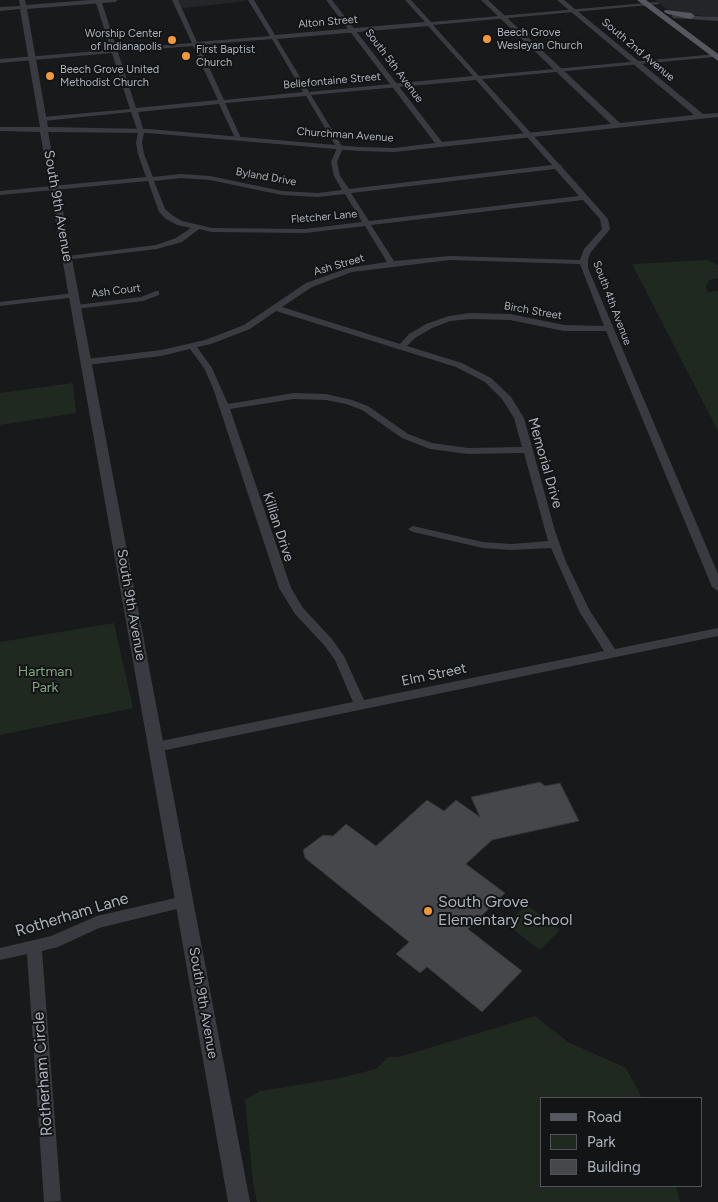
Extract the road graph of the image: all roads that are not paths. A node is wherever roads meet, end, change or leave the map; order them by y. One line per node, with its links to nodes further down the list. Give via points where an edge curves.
1 (115, 0): 8 (street)
2 (175, 0): 20 (street)
3 (251, 0): 19 (street)
4 (330, 0): 18 (street, South 5th Avenue)
5 (408, 0): 17 (street, South 4th Avenue)
6 (484, 0): 15 (street)
7 (560, 0): 12 (street, South 2nd Avenue)
8 (99, 1): 10 (street); 21 (street, Fletcher Lane)
9 (649, 2): 12 (street, Alton Street); 13 (main road)
10 (23, 4): 11 (street); 23 (street, South 9th Avenue)
11 (0, 9)
12 (574, 11): 15 (street, Alton Street); 25 (street, South 2nd Avenue)
13 (669, 15): 14 (main road); 22 (main road)
14 (690, 16): 16 (street)
15 (502, 17): 17 (street, Alton Street); 26 (street)
16 (718, 20)
17 (429, 23): 18 (street, Alton Street); 27 (street, South 4th Avenue)
18 (352, 30): 19 (street, Alton Street); 28 (street, South 5th Avenue)
19 (274, 37): 20 (street, Alton Street); 29 (street)
20 (195, 44): 21 (street, Alton Street); 30 (street)
21 (115, 51): 23 (street, Alton Street); 31 (street, Fletcher Lane)
22 (717, 54): 25 (street, Bellefontaine Street)
23 (32, 58): 24 (street, Alton Street); 34 (street, South 9th Avenue)
24 (0, 61)
25 (635, 62): 26 (street, Bellefontaine Street); 33 (street, South 2nd Avenue)
26 (557, 69): 27 (street, Bellefontaine Street); 35 (street)
27 (478, 77): 28 (street, Bellefontaine Street); 38 (street, South 4th Avenue)
28 (394, 85): 29 (street, Bellefontaine Street); 40 (street, South 5th Avenue)
29 (308, 93): 30 (street, Bellefontaine Street); 41 (street)
30 (222, 102): 31 (street, Bellefontaine Street); 39 (street)
31 (133, 110): 34 (street, Bellefontaine Street); 37 (street, Fletcher Lane)
32 (718, 115): 33 (street, Churchman Avenue)
33 (701, 117): 35 (street, Churchman Avenue)
34 (43, 124): 36 (street, Churchman Avenue); 37 (street, Churchman Avenue); 44 (street, South 9th Avenue)
35 (618, 126): 38 (street, Churchman Avenue)
36 (0, 129)
37 (140, 130): 39 (street, Churchman Avenue); 43 (street, Fletcher Lane, via 139,150)
38 (531, 136): 40 (street, Churchman Avenue); 42 (street, South 4th Avenue)
39 (238, 138): 41 (street, Churchman Avenue)
40 (441, 146): 41 (street, Churchman Avenue, via 389,150)
41 (340, 148): 45 (street, via 334,167)
42 (559, 166): 45 (street, Byland Drive); 47 (street, South 4th Avenue)
43 (150, 179): 44 (street, Byland Drive); 45 (street, Byland Drive, via 199,176 296,194); 49 (street, Fletcher Lane, via 164,214 176,222)
44 (54, 188): 46 (street, Byland Drive); 50 (street, South 9th Avenue)
45 (346, 192): 48 (street)
46 (0, 193)
47 (586, 197): 48 (street, Fletcher Lane); 51 (street, South 4th Avenue, via 603,216 606,226 587,251)
48 (367, 225): 49 (street, Fletcher Lane, via 279,232); 52 (street)
49 (196, 228): 50 (street, via 179,240 157,247)
50 (68, 258): 54 (street, South 9th Avenue)
51 (584, 262): 52 (street, Ash Street, via 474,258); 57 (street, South 4th Avenue)
52 (392, 264): 56 (street, Ash Street, via 352,270 328,278 304,288)
53 (156, 293): 54 (street, Ash Court, via 143,299)
54 (75, 297): 55 (street, Ash Court); 60 (street, South 9th Avenue)
55 (0, 304)
56 (274, 308): 58 (street, Ash Street, via 247,327); 59 (street, Memorial Drive)
57 (610, 329): 59 (street, Birch Street, via 571,328 510,317 470,316 429,326 412,336); 65 (street, South 4th Avenue)
58 (192, 346): 60 (street, Ash Street); 61 (street, Killian Drive, via 210,372)
59 (402, 347): 62 (street, Memorial Drive, via 459,365 488,380 511,403)
60 (87, 362): 69 (street, South 9th Avenue)
61 (224, 407): 62 (street, via 294,396 326,397 359,405 405,436 434,447 468,452); 68 (street, Killian Drive, via 282,583 299,611 340,659)
62 (527, 450): 64 (street, Memorial Drive)
63 (414, 529): 64 (street, via 483,545)
64 (555, 544): 67 (street, Memorial Drive, via 576,595)
65 (718, 587)
66 (718, 632): 67 (street, Elm Street)
67 (612, 654): 68 (street, Elm Street)
68 (360, 706): 69 (street, Elm Street)
69 (156, 747): 70 (street, South 9th Avenue)
70 (184, 902): 71 (street, Rotherham Lane, via 96,922); 74 (street, South 9th Avenue)
71 (34, 947): 72 (street, Rotherham Lane); 73 (street, Rotherham Circle)
72 (0, 954)
73 (52, 1201)
74 (239, 1202)

